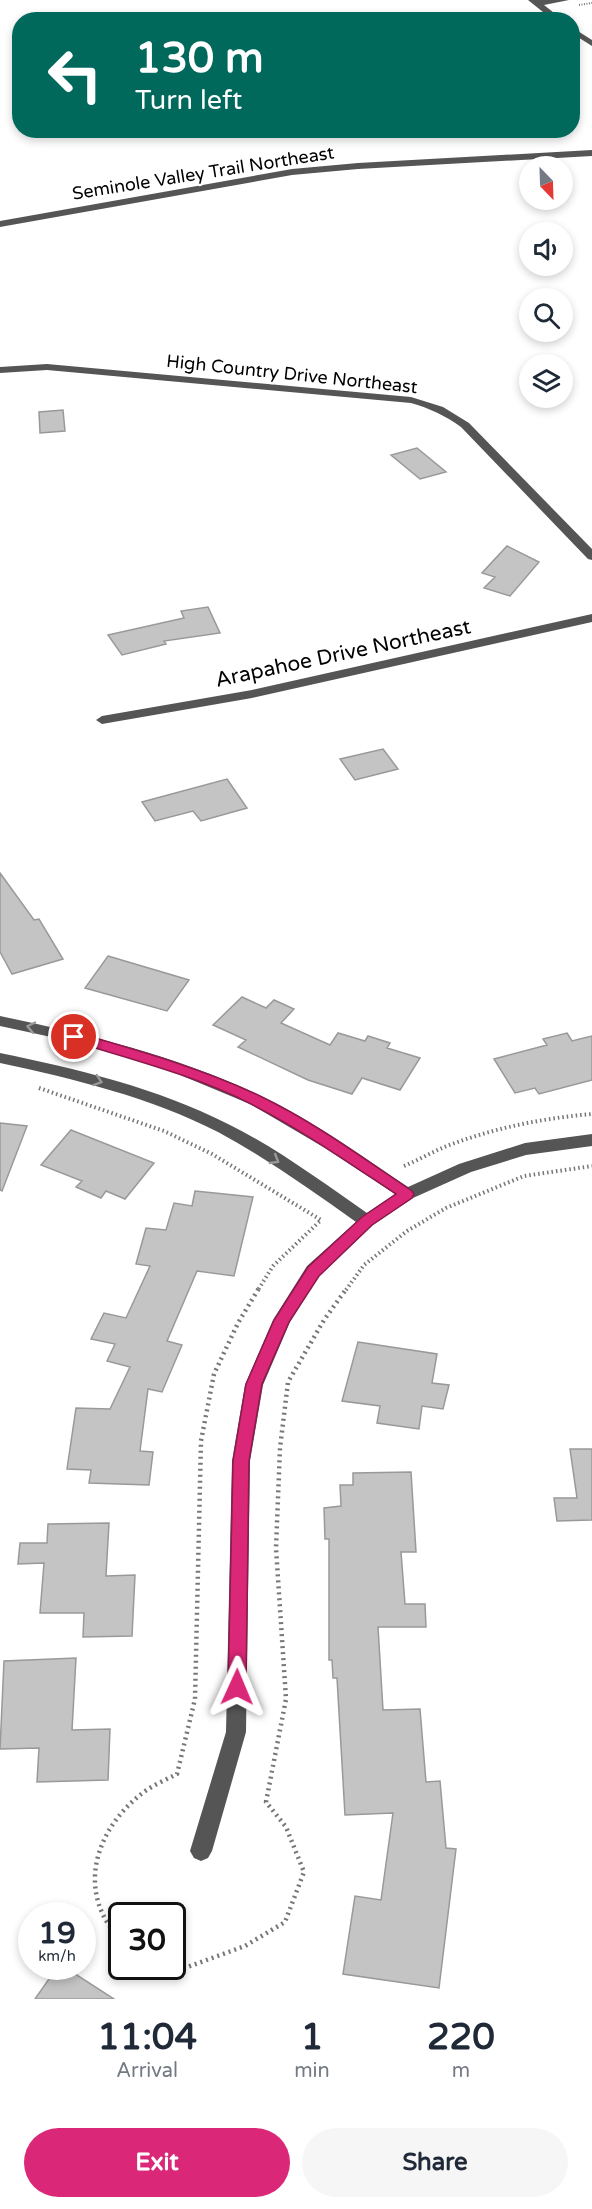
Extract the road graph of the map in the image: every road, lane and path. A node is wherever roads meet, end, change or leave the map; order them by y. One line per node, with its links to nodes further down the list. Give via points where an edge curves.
1 (565, 0): 2 (street)
2 (535, 2): 3 (street)
3 (548, 12)
4 (592, 153): 5 (street, Seminole Valley Trail Northeast, via 292,172)
5 (0, 224)
6 (0, 370): 7 (street, High Country Drive Northeast, via 47,367 411,400 430,405 465,425)
7 (592, 556)
8 (592, 618): 9 (street, Arapahoe Drive Northeast, via 252,694)
9 (102, 720)
10 (0, 1021): 17 (street, one-way to 10, via 256,1100 178,1068 95,1041)
11 (0, 1058): 18 (street, one-way to 18, via 72,1072 222,1128)
12 (28, 1085): 20 (path, via 164,1131 212,1154 321,1220 273,1266 238,1323 214,1374 201,1441 195,1699 177,1774 141,1794 112,1822 96,1856 93,1885 102,1918)
13 (592, 1114): 15 (path, via 490,1132 436,1150 404,1167)
14 (592, 1140): 17 (street, via 525,1149 465,1168)
15 (394, 1160)
16 (592, 1166): 21 (path, via 524,1176 446,1208 406,1231 364,1265 324,1320 288,1382 280,1448 276,1548 286,1699 266,1802 286,1827 304,1872 285,1922 245,1947)
17 (407, 1194): 18 (street)
18 (367, 1221): 19 (street, via 313,1271 282,1320 254,1384 241,1461 236,1732)
19 (201, 1851)
20 (108, 1925)
21 (186, 1968)

